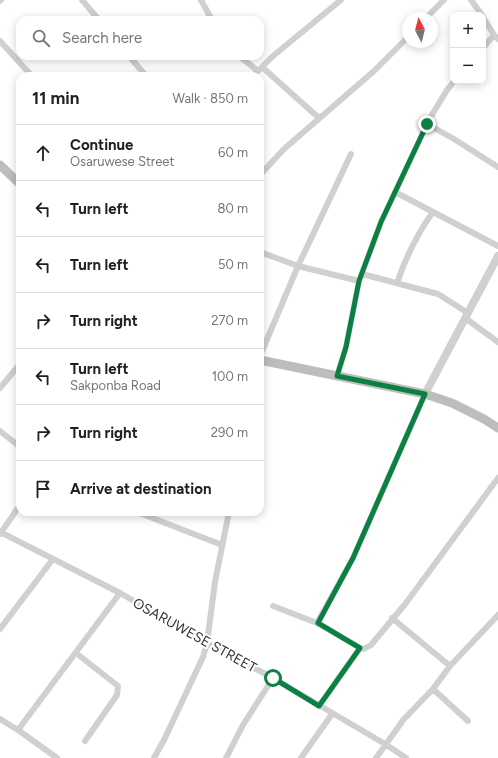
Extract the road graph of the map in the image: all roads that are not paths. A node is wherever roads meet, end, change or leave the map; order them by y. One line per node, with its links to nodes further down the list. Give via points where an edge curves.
1 (82, 0): 8 (street)
2 (201, 0): 9 (street)
3 (340, 0): 21 (street, via 273,56)
4 (444, 0): 6 (street)
5 (472, 0): 7 (street)
6 (432, 12)
7 (480, 12)
8 (96, 16)
9 (210, 16)
10 (486, 22): 11 (street)
11 (496, 37): 14 (street)
12 (0, 41): 15 (street)
13 (402, 42): 24 (street, via 374,71)
14 (486, 45)
15 (16, 58)
16 (18, 60): 19 (street)
17 (132, 60): 20 (street)
18 (244, 60): 21 (street)
19 (29, 72)
20 (143, 72)
21 (258, 72)
22 (264, 77): 24 (street)
23 (452, 84): 25 (street)
24 (319, 118): 29 (street)
25 (427, 124): 28 (street); 31 (street)
26 (351, 154): 36 (street)
27 (0, 165): 30 (main road)
28 (498, 167)
29 (264, 171)
30 (16, 180)
31 (395, 192): 32 (street); 37 (street)
32 (432, 212): 33 (street); 39 (street, via 408,254)
33 (498, 246)
34 (264, 253): 36 (street)
35 (498, 256): 40 (street)
36 (298, 266): 38 (street); 42 (street)
37 (362, 274): 38 (street); 39 (street)
38 (359, 281): 45 (street, via 346,347)
39 (397, 283): 40 (street, via 438,294)
40 (467, 316): 41 (street); 47 (street)
41 (498, 342)
42 (264, 347)
43 (264, 361): 45 (main road)
44 (16, 369): 46 (street)
45 (337, 376): 47 (main road)
46 (0, 388)
47 (425, 394): 48 (main road, via 452,403); 62 (street, via 353,558)
48 (498, 428)
49 (0, 431): 50 (street)
50 (16, 445)
51 (498, 478): 60 (street, via 406,603)
52 (16, 511): 55 (street)
53 (147, 516): 56 (street)
54 (228, 516): 56 (street)
55 (0, 533): 57 (street, OSARUWESE STREET)
56 (222, 545): 64 (street)
57 (53, 559): 58 (street, OSARUWESE STREET); 63 (street)
58 (120, 593): 64 (street, OSARUWESE STREET); 66 (street)
59 (273, 606): 62 (street)
60 (392, 618): 65 (street, via 371,645 364,649); 67 (street)
61 (497, 618): 67 (street)
62 (318, 623): 65 (street)
63 (0, 629)
64 (206, 643): 68 (street, OSARUWESE STREET); 78 (street, via 203,656)
65 (360, 648): 70 (street)
66 (76, 653): 74 (street); 75 (street, via 118,686 117,695)
67 (450, 666): 69 (street)
68 (273, 678): 70 (street, OSARUWESE STREET); 79 (street, via 243,725)
69 (433, 689): 73 (street); 76 (street, via 404,719)
70 (319, 706): 71 (street, OSARUWESE STREET)
71 (332, 714): 76 (street, OSARUWESE STREET); 80 (street)
72 (0, 719): 74 (street)
73 (468, 721)
74 (18, 730): 77 (street)
75 (85, 741)
76 (385, 744): 81 (street); 82 (street, OSARUWESE STREET)
77 (57, 758)
78 (154, 758)
79 (226, 758)
80 (302, 758)
81 (376, 758)
82 (406, 758)

